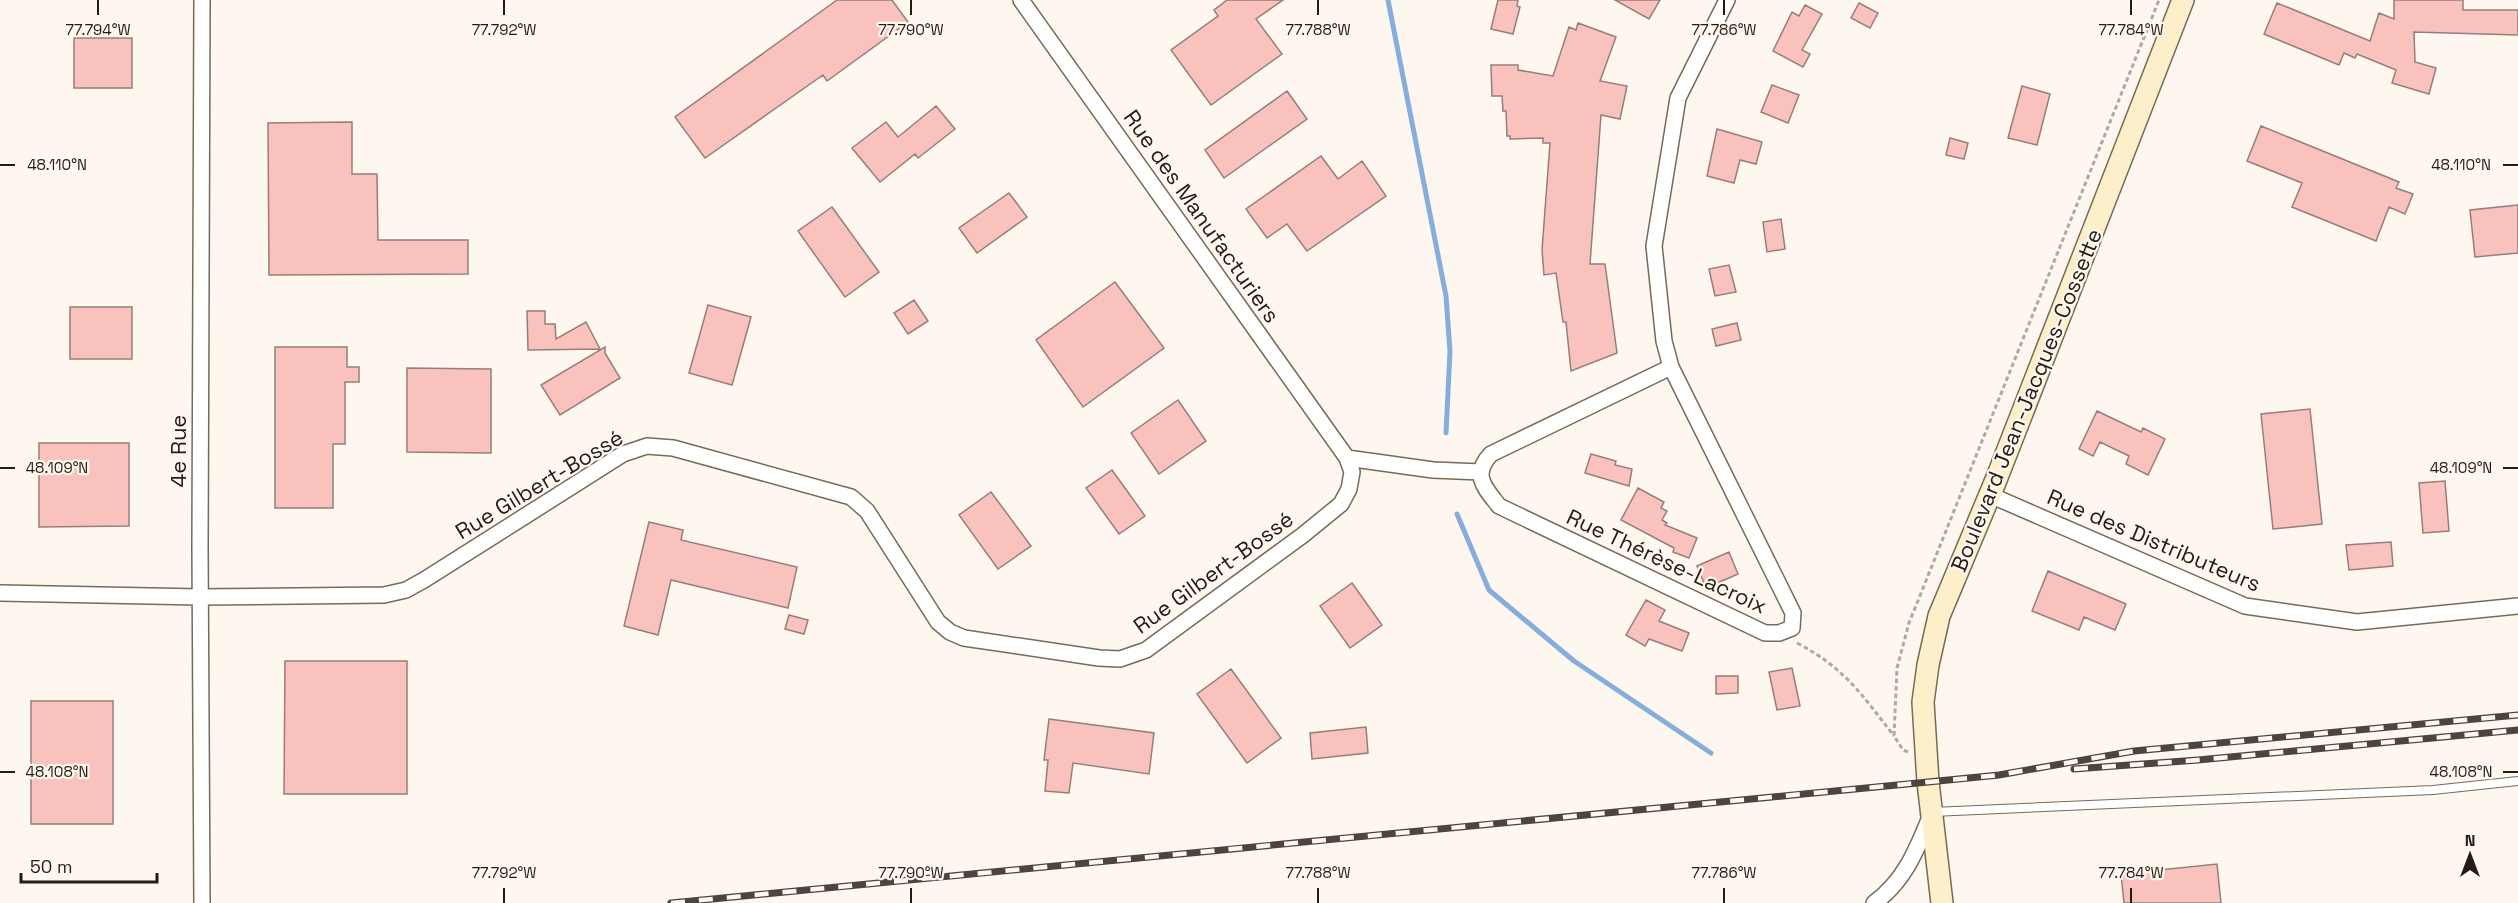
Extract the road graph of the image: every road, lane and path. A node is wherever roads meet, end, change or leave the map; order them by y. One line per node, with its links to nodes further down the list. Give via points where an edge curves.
1 (202, 0): 11 (street, 4e Rue)
2 (1022, 0): 7 (street, Rue des Manufacturiers)
3 (1727, 0): 6 (street, Rue Thérèse-Lacroix, via 1678,98 1654,246 1664,341)
4 (2159, 0): 14 (path, via 1909,623 1897,668)
5 (2183, 0): 9 (main road, Boulevard Jean-Jacques-Cossette)
6 (1671, 367): 8 (street, via 1491,454 1483,462); 13 (street, Rue Thérèse-Lacroix, via 1793,613 1792,628)
7 (1347, 458): 8 (street); 11 (street, Rue Gilbert-Bossé, via 1352,472 1341,504 1146,650 1120,659 975,640 950,632 938,622 867,511 851,497 673,448 647,446 623,454 406,590 384,595)
8 (1481, 472): 13 (street, Rue Thérèse-Lacroix, via 1483,486 1499,506 1765,633)
9 (1990, 495): 12 (street, Rue des Distributeurs, via 2246,606 2357,622); 15 (main road, Boulevard Jean-Jacques-Cossette, via 1939,616 1923,702)
10 (0, 593): 11 (street, Rue Gilbert-Bossé)
11 (200, 597): 18 (street, 4e Rue)
12 (2518, 606)
13 (1779, 633): 14 (path, via 1822,656 1852,682)
14 (1896, 738): 15 (path, via 1903,750)
15 (1927, 756): 17 (main road, Boulevard Jean-Jacques-Cossette)
16 (2518, 782): 17 (lane, via 2433,790)
17 (1932, 812): 19 (street, via 1909,867 1888,893); 20 (main road, Boulevard Jean-Jacques-Cossette)
18 (202, 903)
19 (1874, 903)
20 (1942, 903)

